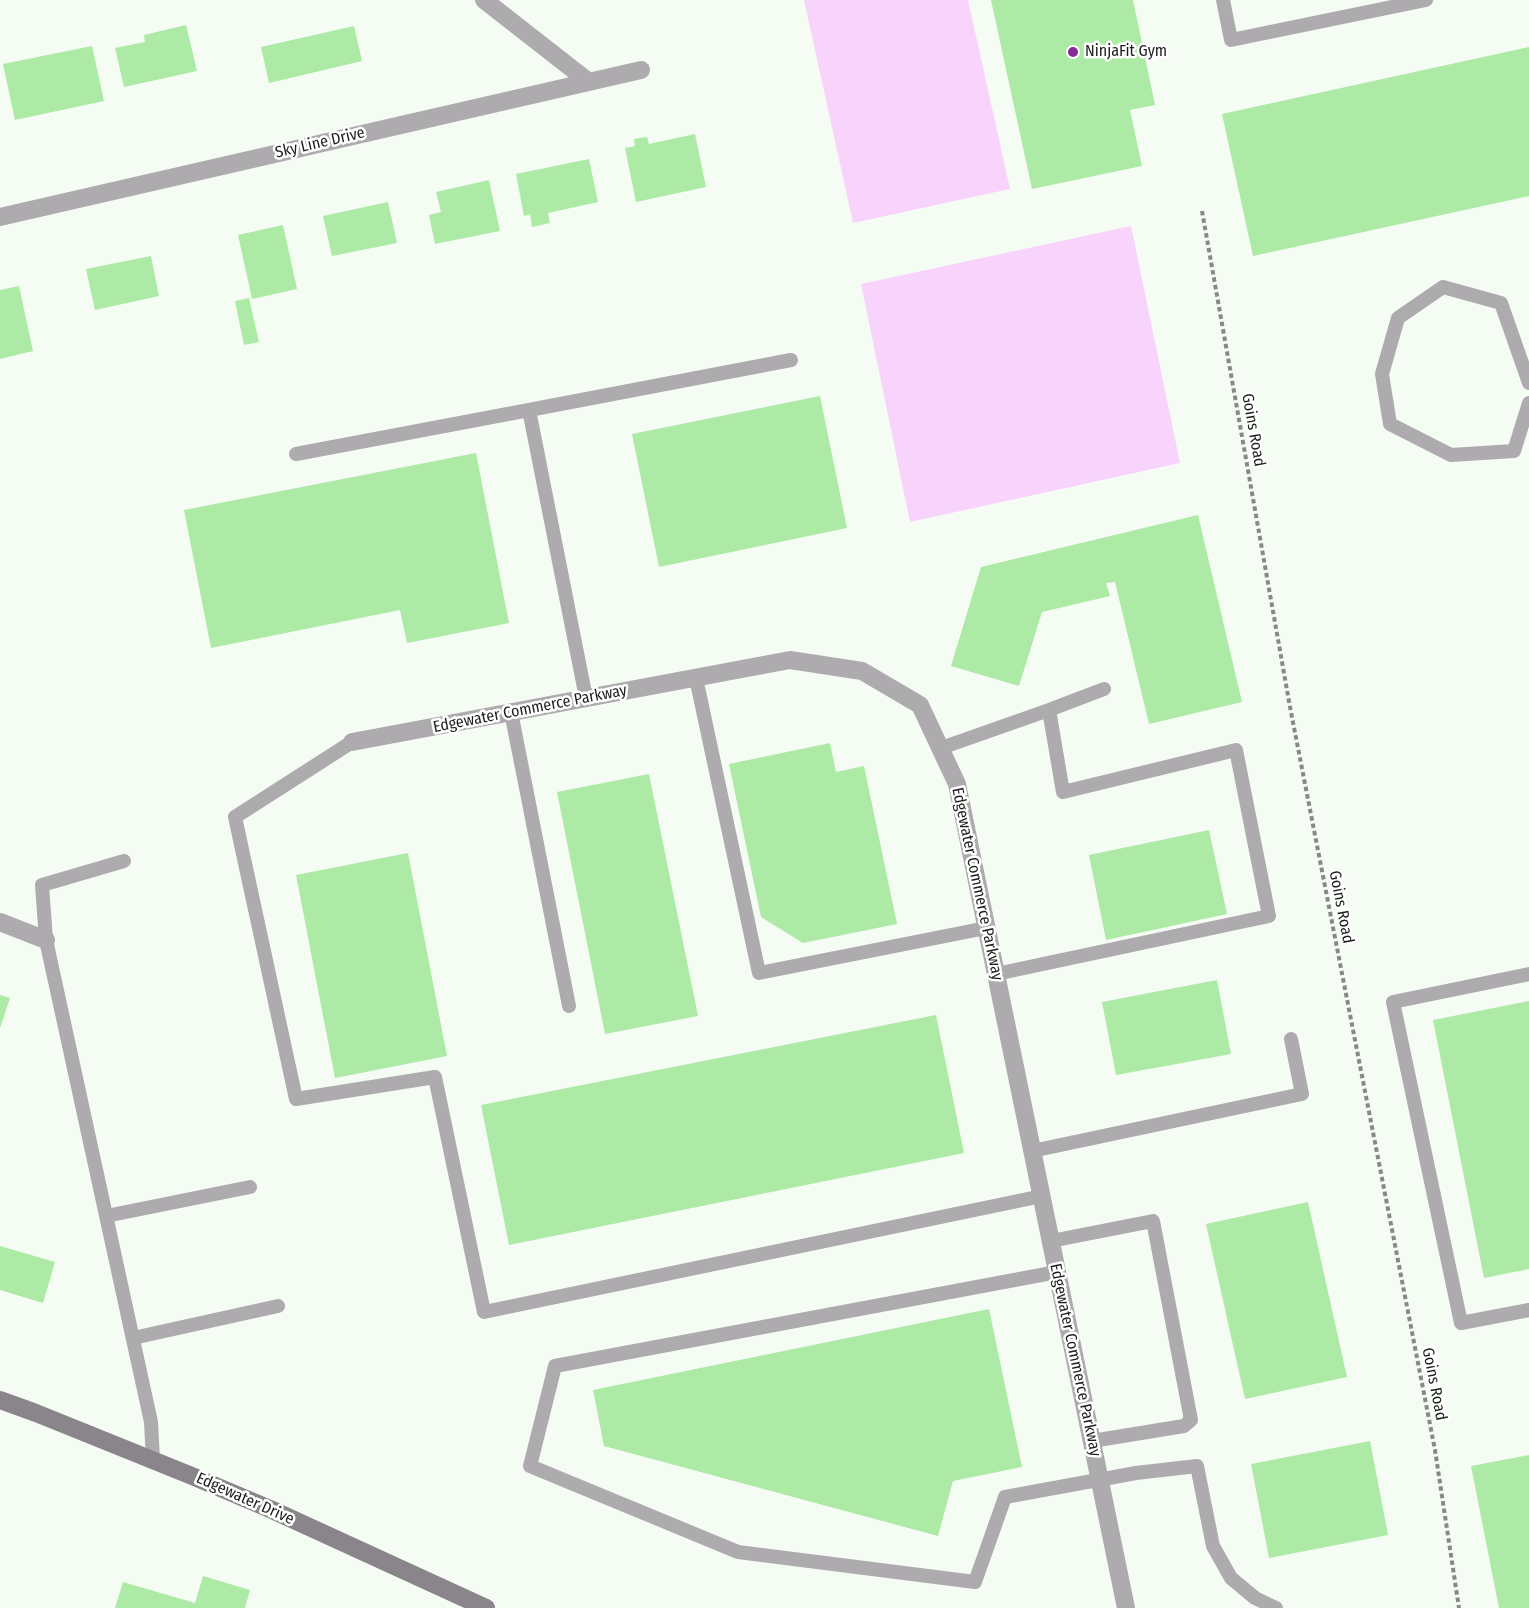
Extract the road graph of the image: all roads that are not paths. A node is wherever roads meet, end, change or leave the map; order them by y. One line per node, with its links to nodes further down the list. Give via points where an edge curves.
1 (484, 0): 5 (street)
2 (1223, 0): 3 (lane, via 1231,40)
3 (1426, 0)
4 (641, 70): 5 (street, Sky Line Drive)
5 (589, 82): 6 (street, Sky Line Drive)
6 (0, 217)
7 (790, 360): 10 (lane)
8 (1529, 383): 9 (lane, via 1501,303 1443,287 1398,318 1382,375 1390,424 1451,455 1514,451)
9 (1529, 403)
10 (529, 410): 11 (lane); 14 (lane)
11 (296, 454)
12 (696, 678): 14 (street, Edgewater Commerce Parkway); 18 (street, Edgewater Commerce Parkway, via 789,660 862,671 920,705); 21 (lane, via 759,973)
13 (1104, 688): 15 (lane)
14 (586, 698): 16 (street, Edgewater Commerce Parkway)
15 (1049, 710): 18 (lane); 23 (lane, via 1063,792 1236,750 1269,916)
16 (511, 712): 17 (street, Edgewater Commerce Parkway); 25 (lane)
17 (352, 742): 29 (lane, via 235,817 296,1099 435,1077 483,1312)
18 (940, 748): 21 (street, Edgewater Commerce Parkway, via 957,784)
19 (124, 861): 22 (lane, via 42,885)
20 (0, 922): 22 (street)
21 (986, 928): 23 (street, Edgewater Commerce Parkway)
22 (46, 940): 30 (lane)
23 (996, 974): 27 (street, Edgewater Commerce Parkway)
24 (1529, 974): 34 (lane, via 1393,1002 1461,1323)
25 (569, 1006)
26 (1291, 1039): 27 (lane, via 1302,1094)
27 (1032, 1151): 29 (street, Edgewater Commerce Parkway)
28 (250, 1187): 30 (lane)
29 (1042, 1196): 31 (street, Edgewater Commerce Parkway)
30 (106, 1216): 35 (lane)
31 (1051, 1241): 32 (street, Edgewater Commerce Parkway); 37 (lane, via 1153,1221 1191,1420 1184,1426)
32 (1057, 1272): 37 (street, Edgewater Commerce Parkway); 39 (lane, via 555,1366 530,1466 738,1552 975,1582 1005,1497)
33 (278, 1306): 35 (lane)
34 (1528, 1315)
35 (133, 1338): 38 (lane, via 151,1422)
36 (0, 1400): 38 (main road, Edgewater Drive)
37 (1092, 1441): 39 (street, Edgewater Commerce Parkway)
38 (153, 1460): 40 (main road, Edgewater Drive, via 270,1509)
39 (1100, 1481): 42 (street, Edgewater Commerce Parkway); 43 (lane, via 1197,1466 1213,1546 1231,1578 1255,1599)
40 (466, 1604): 41 (main road, Edgewater Drive)
41 (486, 1608)
42 (1126, 1608)
43 (1276, 1608)

